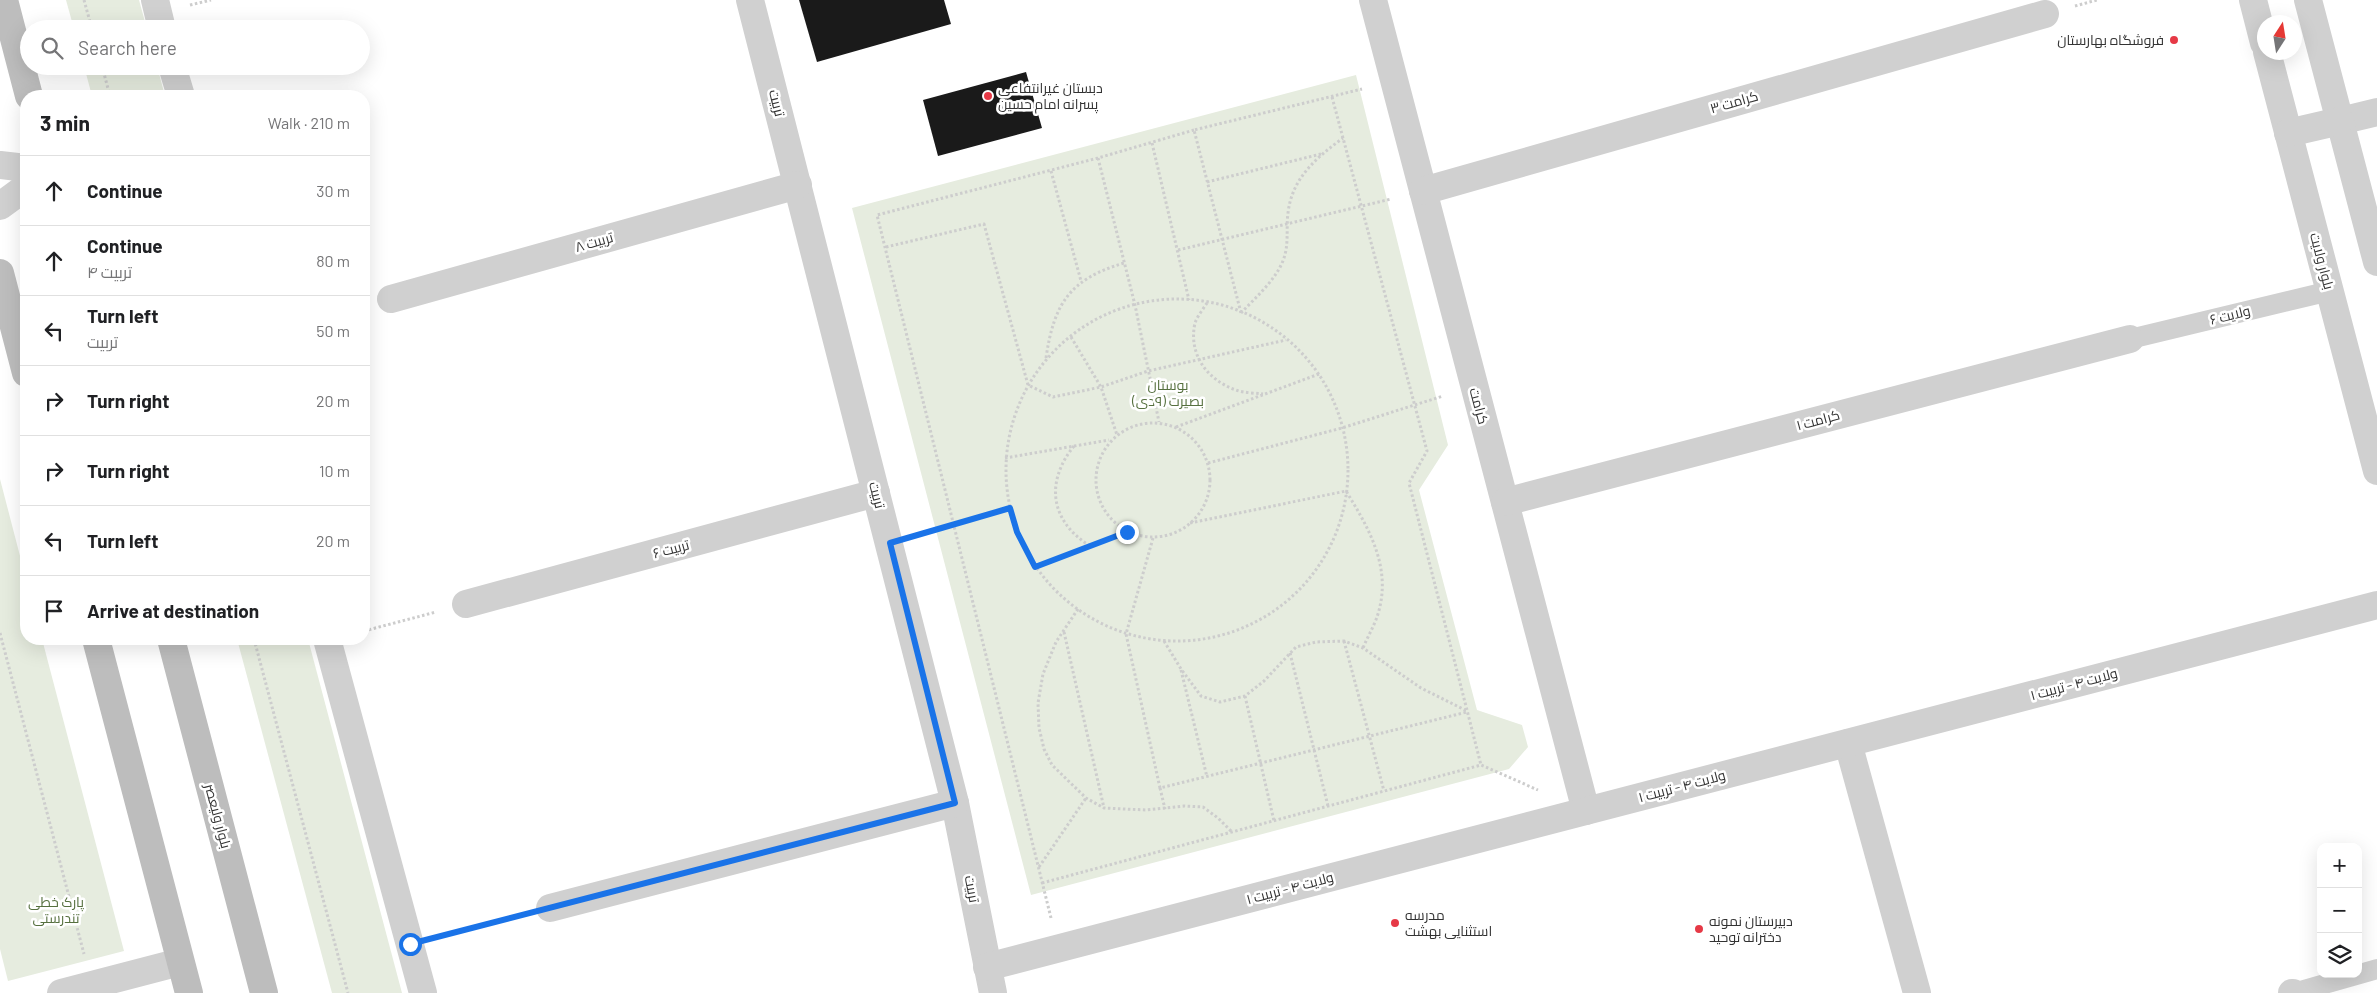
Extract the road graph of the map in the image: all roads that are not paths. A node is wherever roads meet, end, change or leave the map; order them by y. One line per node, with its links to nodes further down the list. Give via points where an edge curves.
1 (4, 0): 11 (main road)
2 (154, 0): 9 (street)
3 (750, 0): 21 (street, تربیت)
4 (1373, 0): 23 (street, کرامت)
5 (2253, 0): 8 (street)
6 (2308, 0): 17 (street)
7 (2045, 14): 23 (street, کرامت ۳)
8 (2257, 16)
9 (160, 20)
10 (2269, 60): 18 (street, بلوار ولایت)
11 (20, 61)
12 (24, 75): 14 (main road)
13 (174, 75): 15 (street)
14 (27, 90)
15 (178, 90)
16 (2377, 112): 17 (street)
17 (2340, 120): 18 (street); 25 (street)
18 (2288, 133): 27 (street, بلوار ولایت)
19 (0, 165): 20 (street)
20 (20, 167)
21 (798, 185): 28 (street, تربیت ۸); 32 (street, تربیت)
22 (20, 191): 24 (street)
23 (1423, 191): 33 (street, کرامت)
24 (0, 206)
25 (2377, 262)
26 (0, 273): 30 (main road)
27 (2330, 291): 29 (lane, ولایت ۶); 31 (street, بلوار ولایت)
28 (391, 299)
29 (2130, 339): 33 (street, کرامت ۱)
30 (20, 350)
31 (2377, 470)
32 (876, 493): 34 (street, تربیت ۶); 40 (street, تربیت)
33 (1505, 502): 41 (street, کرامت)
34 (466, 604)
35 (2377, 605): 39 (street, ولایت ۴ - تربیت ۱)
36 (98, 645): 43 (main road)
37 (173, 645): 48 (main road, بلوار ولیعصر)
38 (329, 645): 49 (street)
39 (1848, 743): 41 (street, ولایت ۴ - تربیت ۱); 50 (street)
40 (955, 803): 42 (street); 45 (street, تربیت)
41 (1586, 811): 45 (street, ولایت ۴ - تربیت ۱, via 1059,949)
42 (550, 908)
43 (180, 962): 46 (street); 47 (main road)
44 (2377, 969): 51 (lane)
45 (990, 980)
46 (61, 993)
47 (188, 993)
48 (264, 993)
49 (423, 993)
50 (1917, 993)
51 (2293, 993)

